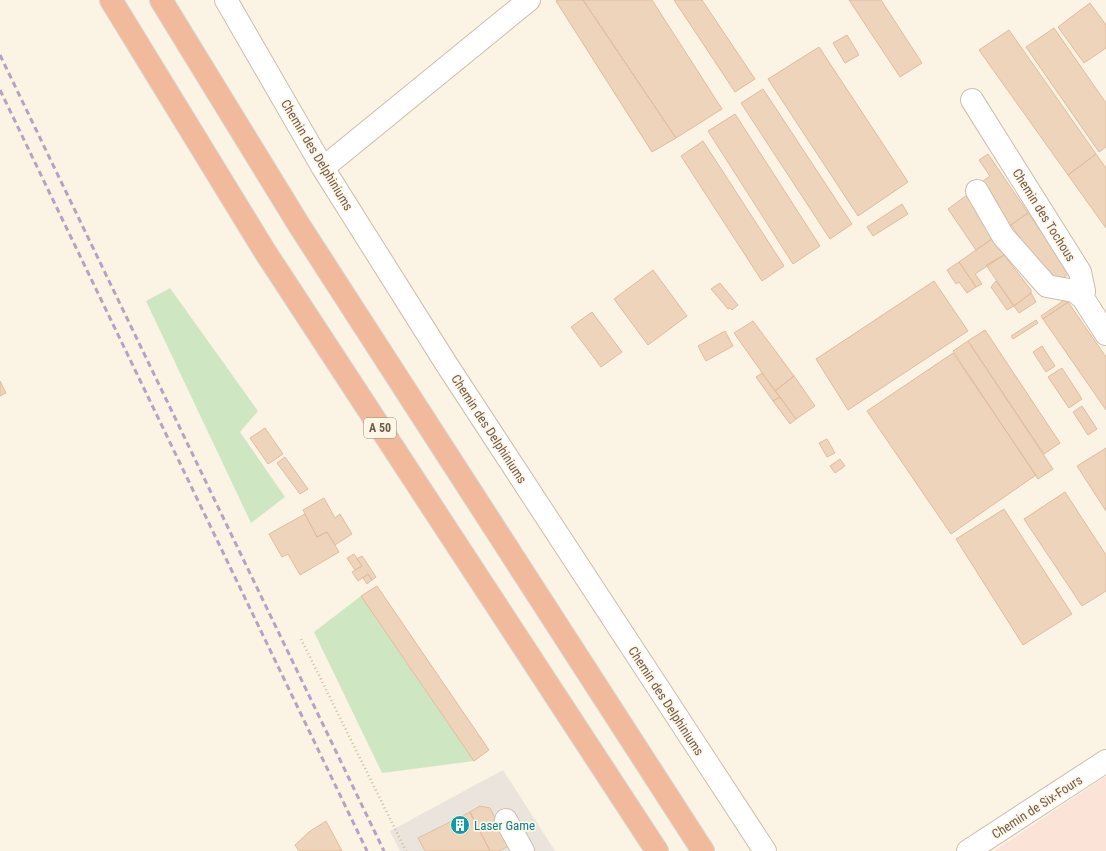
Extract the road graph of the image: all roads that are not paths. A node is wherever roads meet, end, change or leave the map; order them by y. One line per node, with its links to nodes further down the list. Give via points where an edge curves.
1 (111, 0): 13 (highway, A 50, via 264,250)
2 (161, 0): 14 (highway, via 299,224)
3 (226, 0): 6 (street, Chemin des Delphiniums)
4 (529, 0): 6 (street)
5 (972, 100): 8 (street, Chemin des Tochous, via 1080,272)
6 (323, 168): 15 (street, Chemin des Delphiniums, via 455,378)
7 (977, 191): 8 (street, via 1003,236 1047,286 1074,291)
8 (1083, 298): 9 (street, Chemin des Tochous)
9 (1106, 334)
10 (1106, 761): 16 (street, Chemin de Six-Fours)
11 (506, 820): 12 (street)
12 (523, 851)
13 (657, 851)
14 (703, 851)
15 (765, 851)
16 (968, 851)

